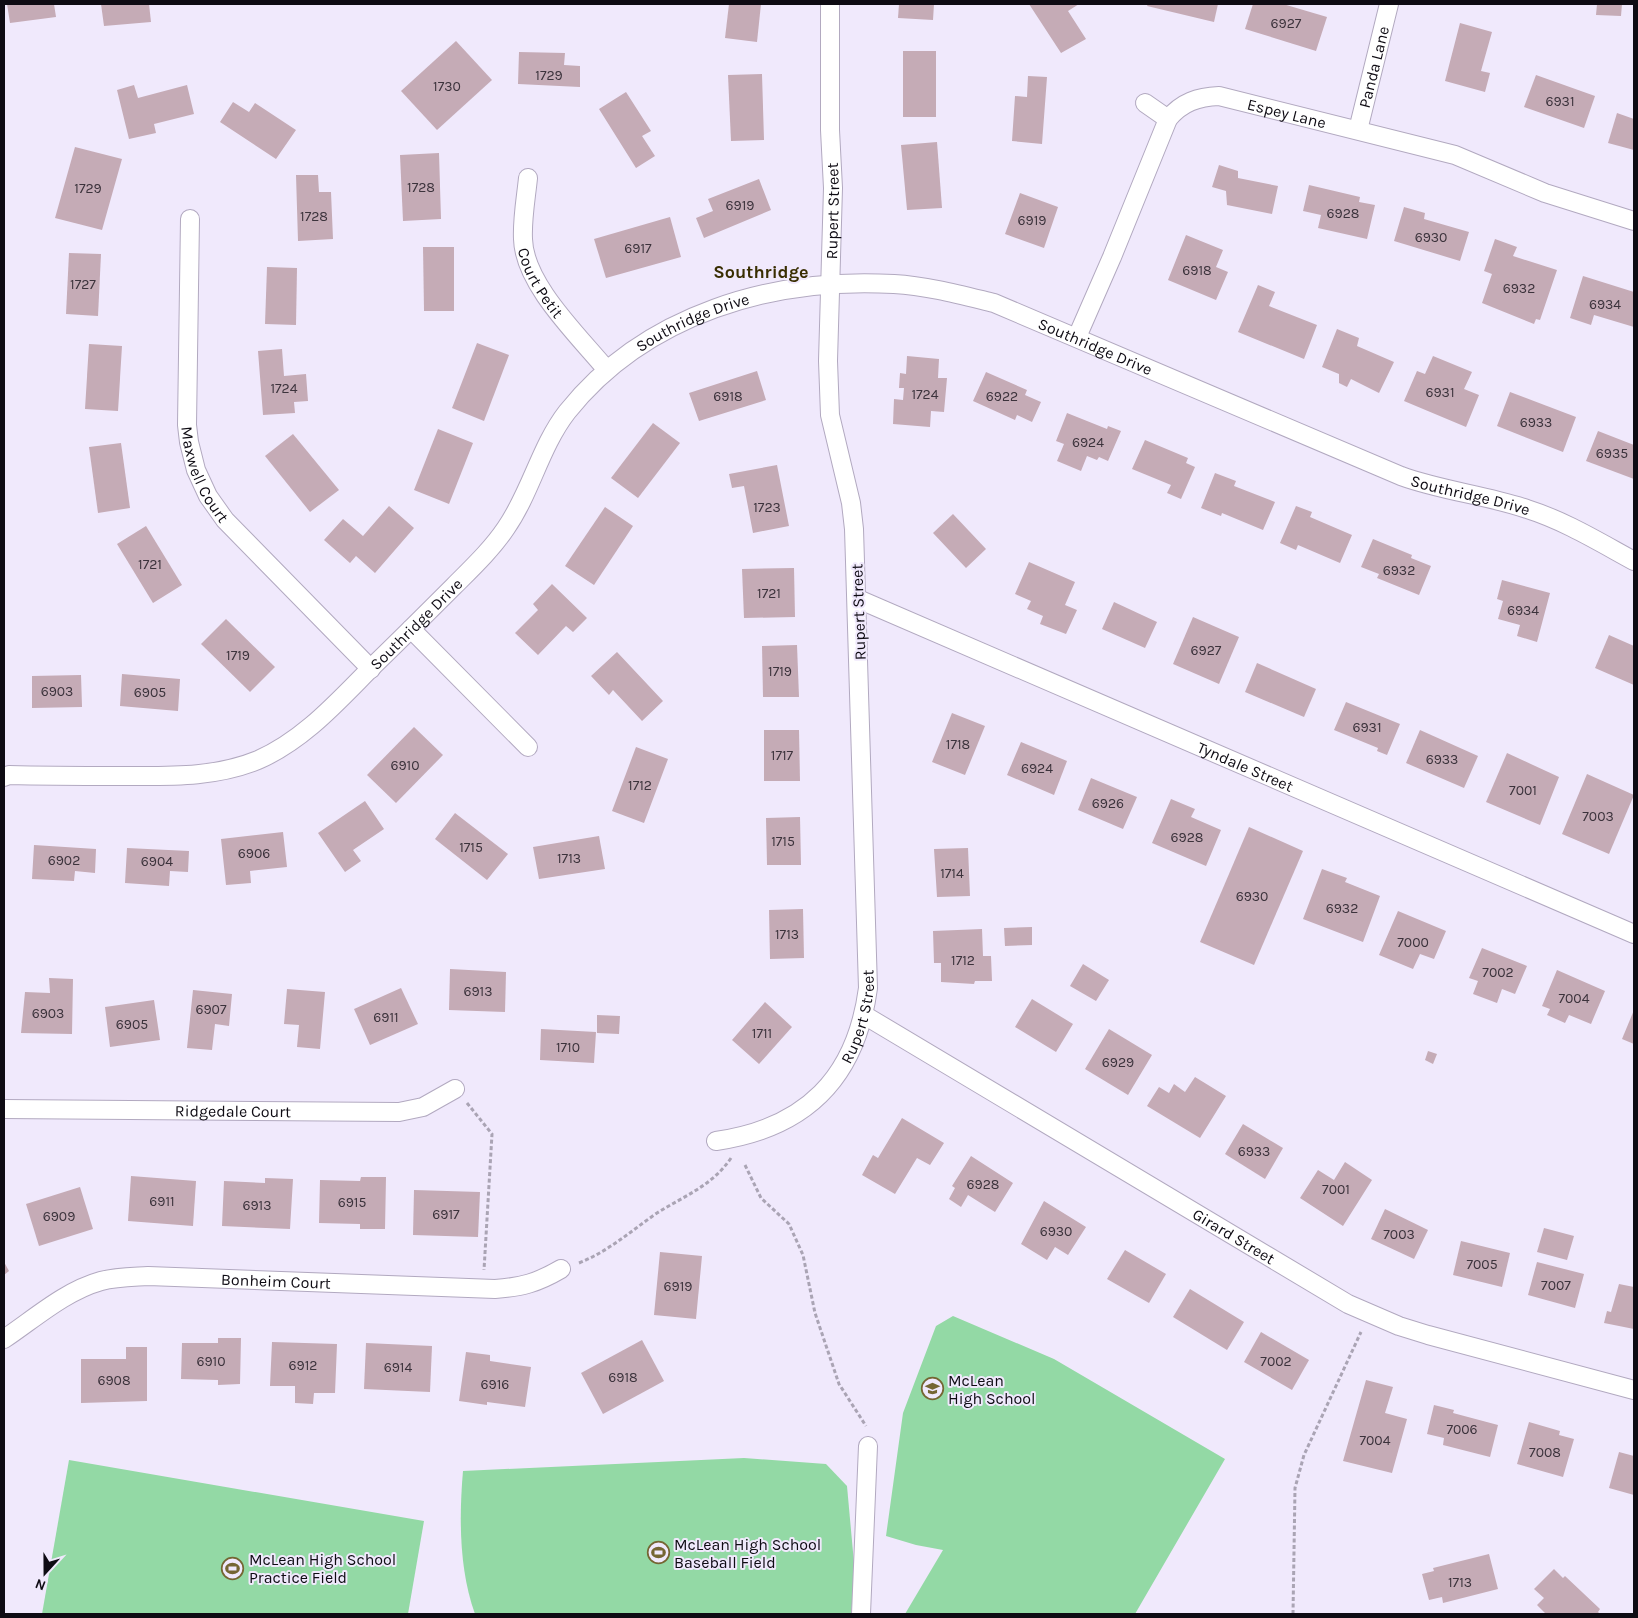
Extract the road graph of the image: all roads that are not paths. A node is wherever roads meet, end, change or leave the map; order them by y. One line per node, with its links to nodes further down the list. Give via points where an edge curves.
1 (830, 4): 9 (street, Rupert Street, via 833,188)
2 (1389, 4): 5 (street, Panda Lane)
3 (1144, 103): 4 (street)
4 (1168, 119): 5 (street, Espey Lane, via 1185,103 1200,97 1219,96); 10 (street, Espey Lane)
5 (1358, 130): 8 (street, Espey Lane, via 1455,155 1545,193)
6 (528, 178): 11 (street, Court Petit, via 523,240 527,263 537,284)
7 (190, 219): 15 (street, Maxwell Court, via 187,425 196,470 208,496 225,520)
8 (1634, 221)
9 (830, 284): 10 (street, Southridge Drive, via 896,284 946,291 994,304); 11 (street, Southridge Drive, via 783,290 697,315 645,340); 13 (street, Rupert Street, via 830,415 851,503)
10 (1077, 337): 12 (street, Southridge Drive, via 1400,476 1528,509 1575,528)
11 (606, 369): 14 (street, Southridge Drive, via 565,415 544,448 506,529)
12 (1634, 561)
13 (858, 599): 18 (street, Tyndale Street); 19 (street, Rupert Street, via 868,988)
14 (411, 629): 15 (street, Southridge Drive); 16 (street)
15 (371, 668): 17 (street, Southridge Drive, via 316,722 290,742 259,760 225,771 192,777)
16 (528, 747)
17 (5, 775)
18 (1634, 934)
19 (864, 1015): 22 (street, Rupert Street, via 856,1042 842,1068 823,1092 799,1113 745,1137); 25 (street, Girard Street, via 1340,1299 1428,1335)
20 (455, 1089): 21 (street, Ridgedale Court, via 423,1107 399,1112)
21 (4, 1109)
22 (716, 1142)
23 (561, 1269): 24 (street, Bonheim Court, via 540,1282 518,1287 483,1288 120,1277 81,1289)
24 (4, 1339)
25 (1634, 1390)
26 (868, 1446): 27 (street)
27 (861, 1614)

